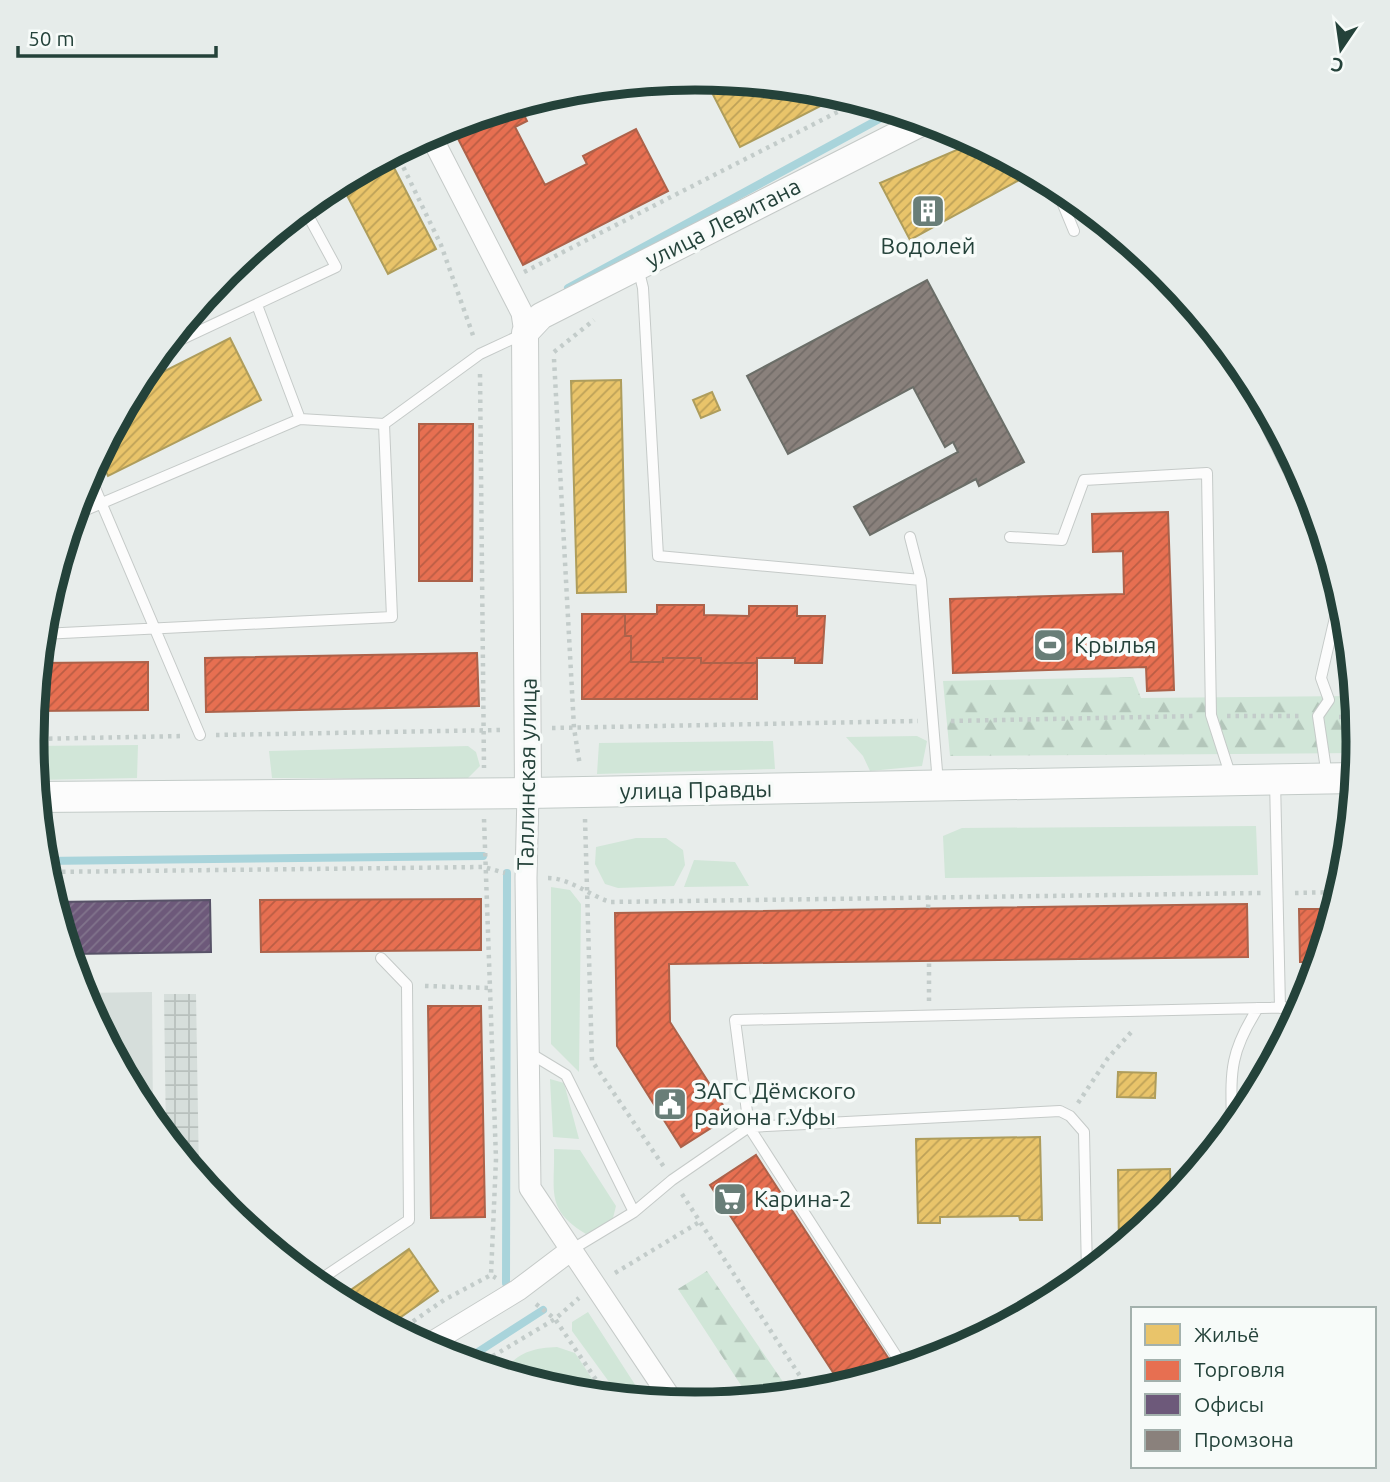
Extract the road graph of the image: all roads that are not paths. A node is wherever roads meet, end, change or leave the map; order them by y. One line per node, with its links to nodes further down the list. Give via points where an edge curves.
1 (913, 127): 6 (street, улица Левитана)
2 (435, 144): 8 (street, Таллинская улица, via 522,313)
3 (1063, 204): 5 (lane)
4 (309, 217): 7 (lane, via 336,267)
5 (1074, 231)
6 (638, 267): 8 (street, улица Левитана, via 541,316); 17 (lane, via 643,288 658,556)
7 (257, 305): 9 (lane); 10 (lane)
8 (525, 333): 11 (lane, via 480,354); 26 (street, Таллинская улица)
9 (183, 339)
10 (300, 419): 11 (lane); 13 (lane)
11 (384, 424): 19 (lane, via 392,617)
12 (95, 487): 13 (lane)
13 (102, 502): 14 (lane); 19 (lane)
14 (87, 509)
15 (910, 537): 17 (lane)
16 (1010, 537): 24 (lane, via 1062,540 1084,480 1207,473 1211,715)
17 (921, 580): 25 (lane)
18 (1336, 626): 22 (lane, via 1321,678 1329,700 1318,716)
19 (154, 628): 20 (lane); 21 (lane)
20 (53, 633)
21 (200, 736)
22 (1341, 778): 23 (main road, улица Правды)
23 (1275, 779): 24 (main road, улица Правды); 30 (lane)
24 (1232, 780): 25 (main road, улица Правды)
25 (938, 786): 26 (main road, улица Правды)
26 (528, 793): 27 (main road, улица Правды); 32 (street, Таллинская улица)
27 (46, 797)
28 (381, 958): 38 (lane, via 407,985 410,1220)
29 (1258, 1008): 30 (lane); 33 (lane, via 1233,1058); 34 (lane, via 735,1020)
30 (1280, 1008): 31 (lane)
31 (1289, 1008)
32 (528, 1052): 35 (lane, via 566,1075); 36 (street, Таллинская улица, via 530,1188)
33 (1233, 1107)
34 (749, 1127): 35 (lane); 37 (lane, via 1060,1111 1084,1132); 40 (lane)
35 (634, 1212): 36 (lane)
36 (571, 1250): 39 (street, via 518,1290); 41 (street, Таллинская улица)
37 (1087, 1261)
38 (325, 1276)
39 (437, 1339)
40 (899, 1360)
41 (666, 1391)

